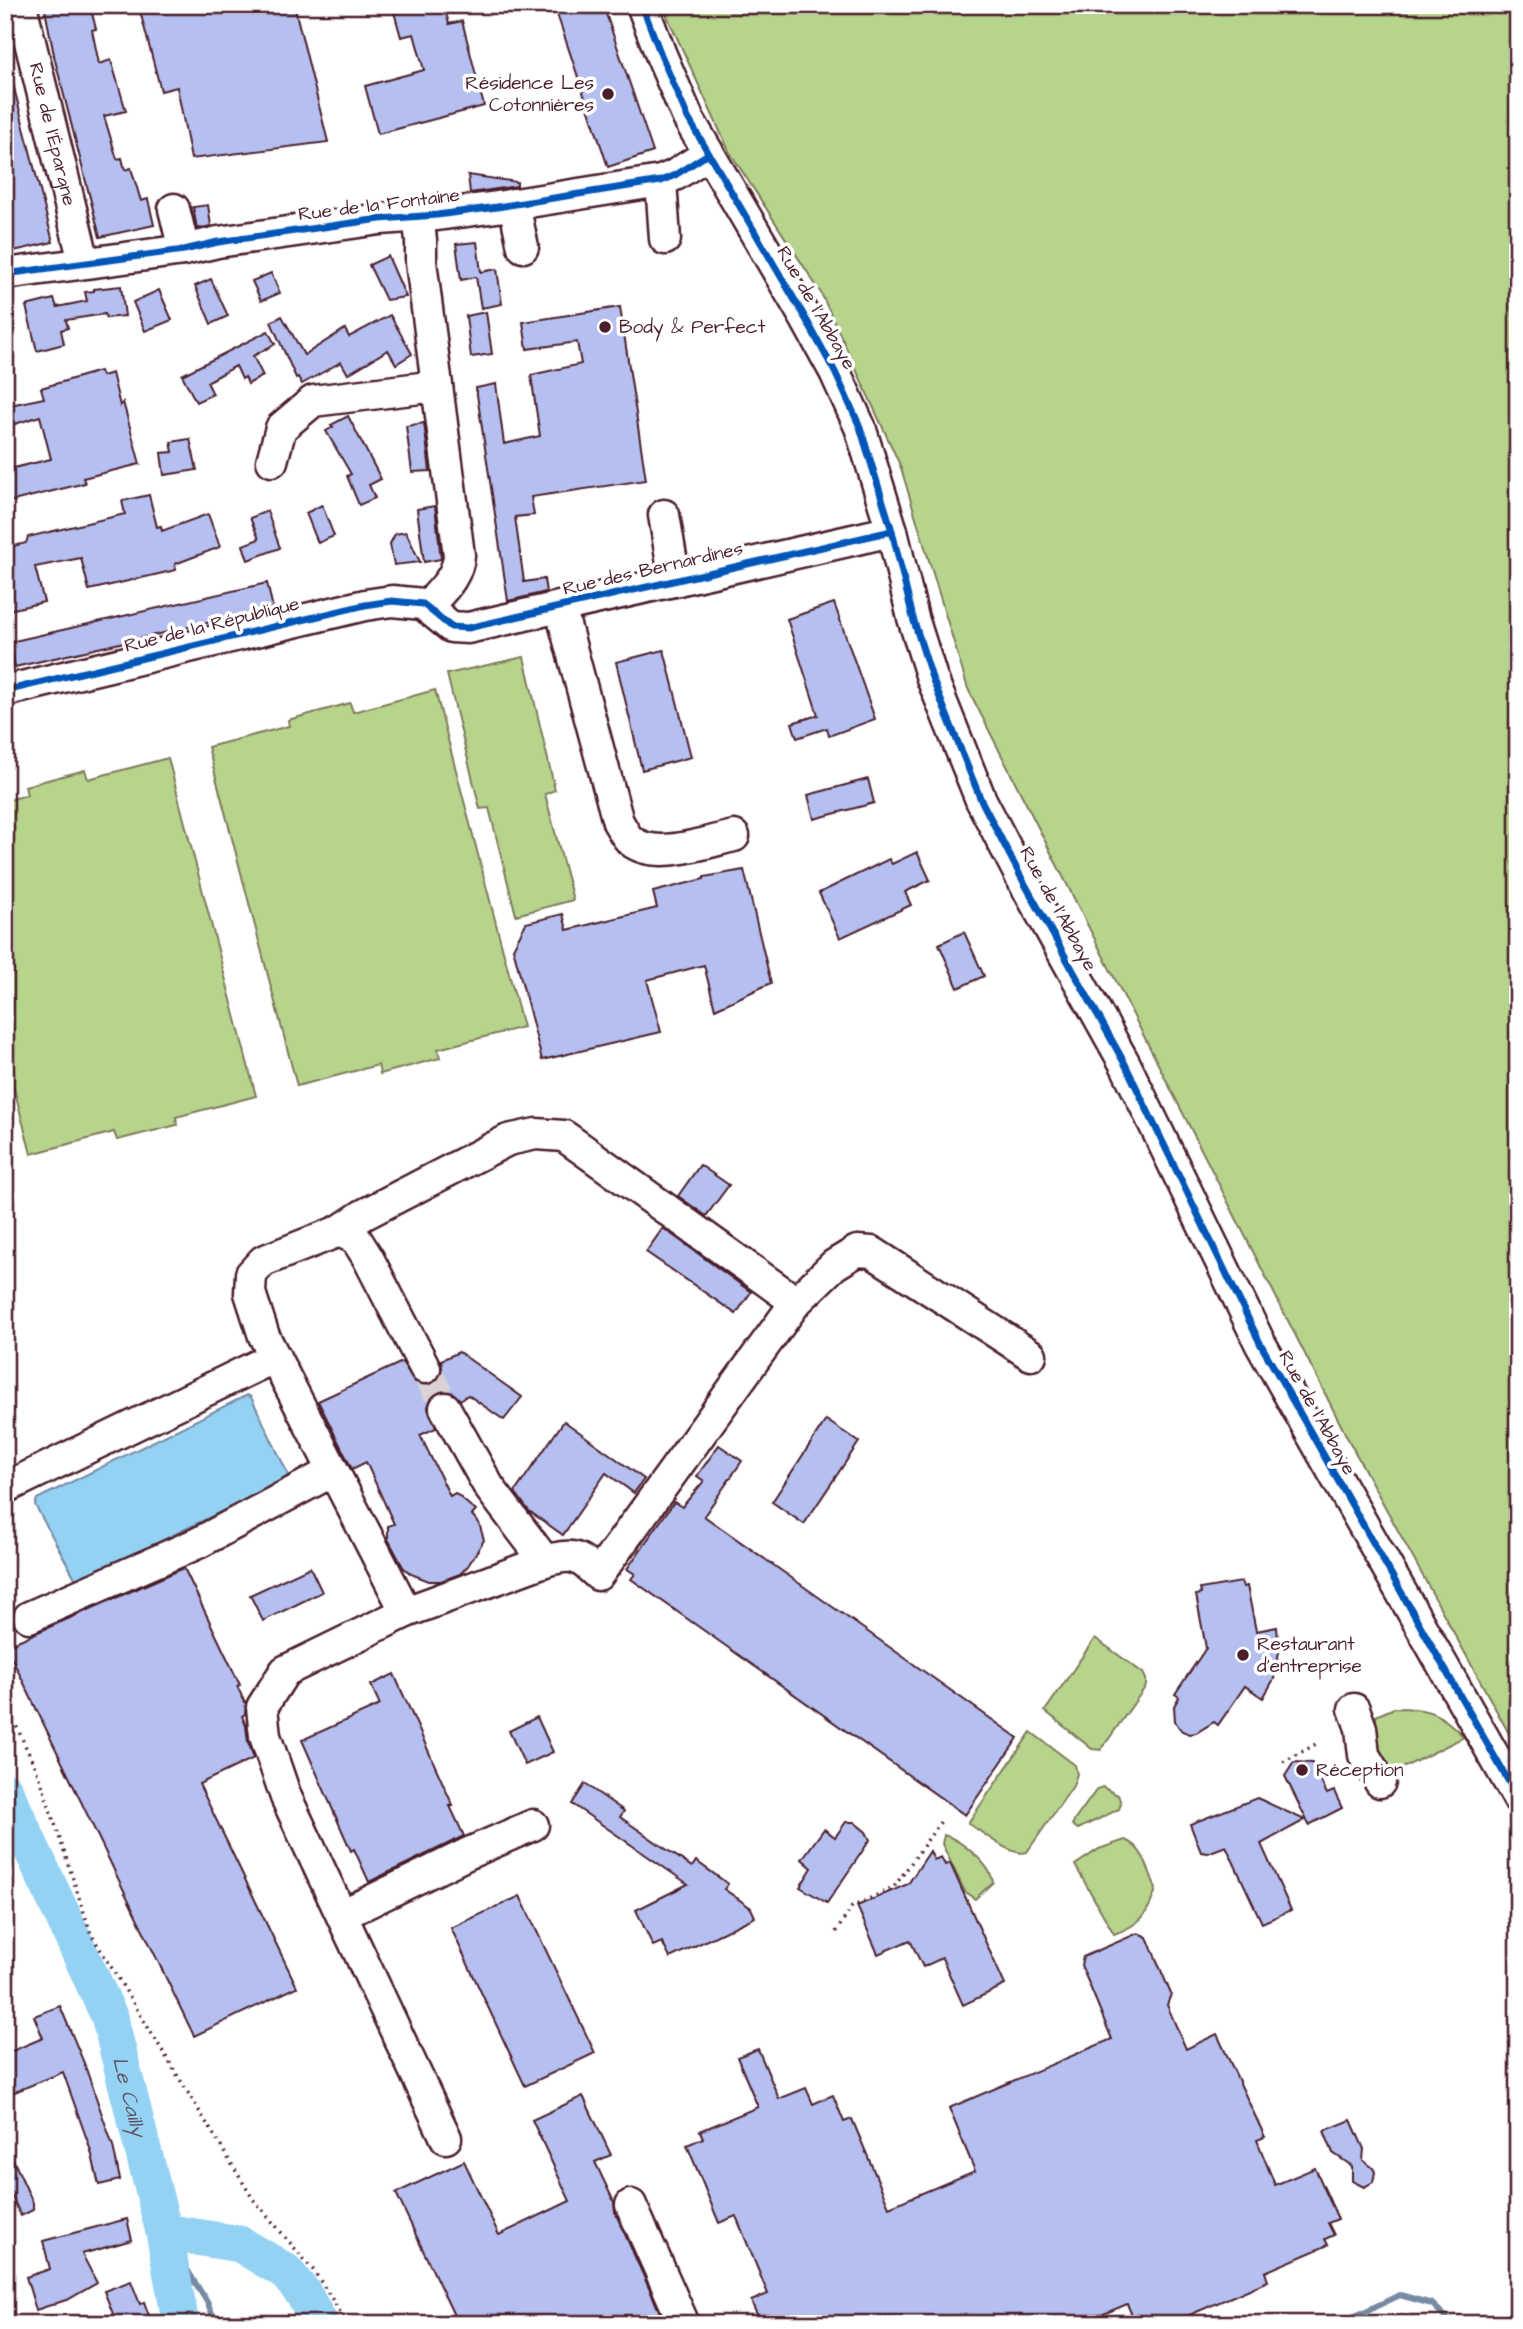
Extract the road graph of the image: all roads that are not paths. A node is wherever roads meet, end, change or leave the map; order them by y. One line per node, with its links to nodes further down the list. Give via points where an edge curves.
1 (21, 5): 11 (street, Rue de l'Épargne)
2 (642, 5): 3 (street, Rue de l'Abbaye, via 672,84)
3 (708, 154): 4 (street, Rue de la Fontaine); 16 (street, Rue de l'Abbaye, via 835,372 860,427)
4 (661, 181): 5 (street, Rue de la Fontaine); 8 (street)
5 (514, 204): 7 (street, Rue de la Fontaine); 9 (street)
6 (174, 209): 10 (street)
7 (418, 216): 10 (street, Rue de la Fontaine); 13 (street)
8 (665, 239)
9 (523, 247)
10 (184, 250): 11 (street, Rue de la Fontaine)
11 (84, 262): 12 (street, Rue de la Fontaine)
12 (5, 274)
13 (437, 386): 14 (street, via 313,401 281,428); 18 (street, via 459,555 453,576)
14 (272, 461)
15 (664, 515): 17 (street)
16 (892, 531): 17 (street, Rue des Bernardines); 35 (street, Rue de l'Abbaye, via 932,678 982,800 1125,1064 1260,1343)
17 (675, 581): 19 (street, Rue des Bernardines)
18 (427, 607): 19 (street, Rue des Bernardines, via 451,627 468,628); 20 (street, Rue de la République, via 408,601 365,605)
19 (560, 607): 21 (street, via 618,822 630,841 651,850 674,849)
20 (5, 691)
21 (734, 836)
22 (339, 1231): 23 (street, via 508,1140 536,1134 564,1136); 25 (street, via 263,1261 251,1274 250,1293); 26 (street, via 356,1239 368,1258)
23 (796, 1302): 24 (street, via 834,1265 857,1251 872,1252); 30 (street, via 598,1575 586,1563 567,1555)
24 (1031, 1355)
25 (275, 1357): 28 (street); 29 (street)
26 (425, 1368)
27 (445, 1408): 30 (street, via 489,1487)
28 (333, 1471): 31 (street); 32 (street, via 198,1543)
29 (5, 1488)
30 (545, 1561): 31 (street)
31 (406, 1612): 37 (street, via 285,1671 262,1707 265,1736 286,1797)
32 (29, 1617)
33 (1354, 1709): 34 (street, via 1364,1755)
34 (1380, 1782)
35 (1518, 1798)
36 (533, 1825): 37 (street)
37 (342, 1915): 38 (street)
38 (446, 2138)
39 (631, 2205): 40 (street)
40 (684, 2324)

